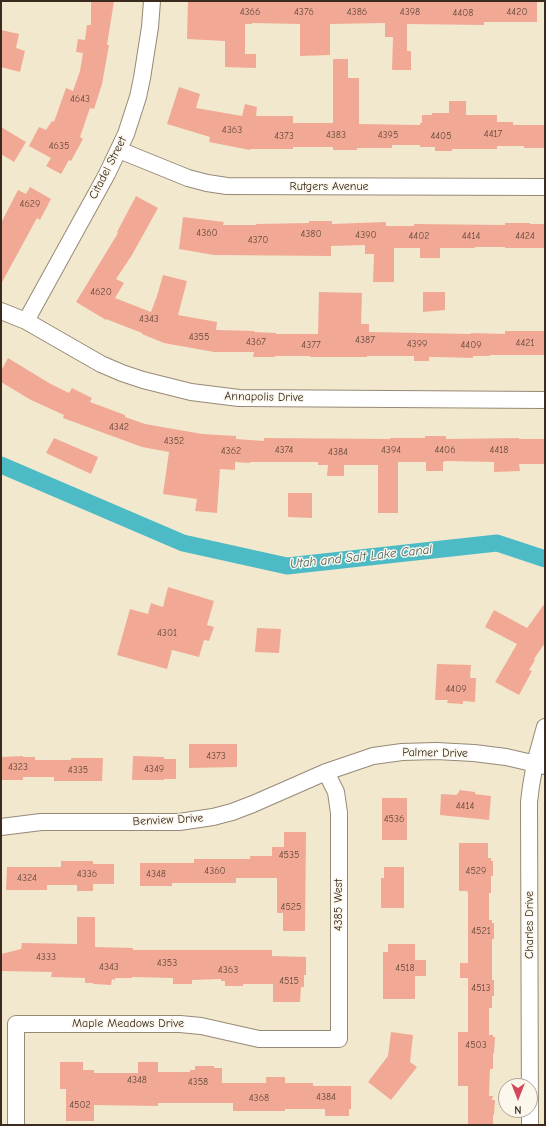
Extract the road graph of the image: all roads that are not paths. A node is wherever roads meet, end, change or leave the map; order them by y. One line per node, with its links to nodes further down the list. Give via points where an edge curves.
1 (152, 1): 2 (street, Citadel Street, via 142,78 132,116)
2 (119, 150): 3 (street, Rutgers Avenue, via 188,178 227,186); 5 (street, Citadel Street)
3 (545, 187)
4 (1, 311): 5 (street, Annapolis Drive)
5 (26, 321): 6 (street, Annapolis Drive, via 101,364 143,380 191,392 239,398)
6 (545, 400)
7 (545, 727): 8 (street, Charles Drive)
8 (540, 764): 9 (street, Palmer Drive, via 474,753 402,752 373,756); 13 (street, Charles Drive, via 531,786 529,802)
9 (326, 772): 10 (street, Benview Drive, via 232,812 200,819 178,822 48,821); 11 (street, 4385 West, via 336,792 339,813)
10 (1, 827)
11 (339, 1039): 12 (street, Maple Meadows Drive, via 259,1039 180,1024 16,1024)
12 (16, 1125)
13 (530, 1125)

